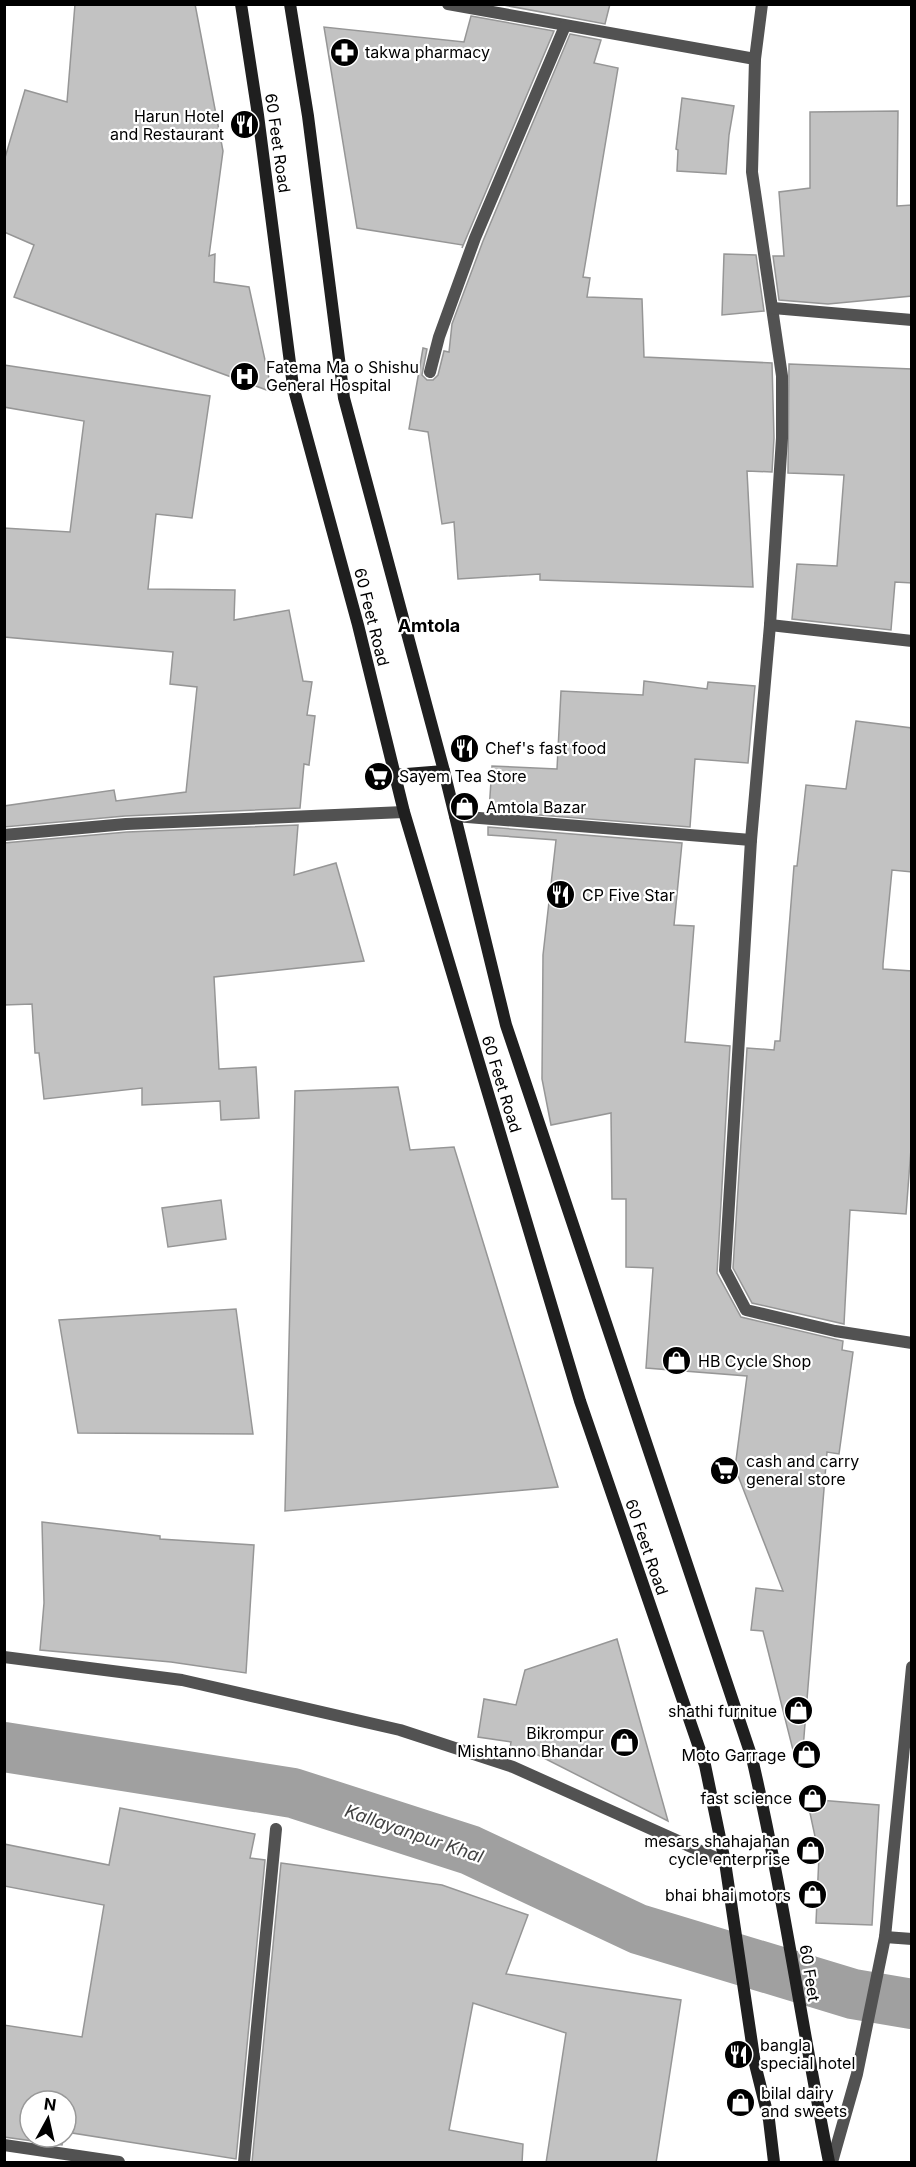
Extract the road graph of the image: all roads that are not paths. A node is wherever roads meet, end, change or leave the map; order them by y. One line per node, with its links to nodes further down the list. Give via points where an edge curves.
1 (241, 4): 14 (street, 60 Feet Road, via 293,386)
2 (290, 4): 13 (street, 60 Feet Road, via 345,398)
3 (448, 4): 5 (street)
4 (762, 4): 7 (street)
5 (497, 9): 6 (street)
6 (565, 26): 7 (street); 10 (street, via 475,238)
7 (754, 59): 8 (street, via 752,172)
8 (773, 308): 9 (street); 11 (street, via 782,376 782,438)
9 (912, 320)
10 (430, 372)
11 (770, 625): 12 (street); 18 (street)
12 (912, 641)
13 (444, 771): 14 (street); 16 (street, 60 Feet Road)
14 (394, 775): 15 (street, 60 Feet Road)
15 (404, 812): 17 (street, via 126,824); 23 (street, 60 Feet Road, via 580,1401 705,1765)
16 (455, 816): 18 (street); 24 (street, 60 Feet Road, via 506,1025 752,1758)
17 (4, 835)
18 (751, 840): 19 (street, via 724,1270 746,1310 835,1331)
19 (912, 1342)
20 (4, 1657): 23 (street, via 182,1680 400,1730 513,1767)
21 (912, 1667): 25 (street)
22 (276, 1828): 29 (street)
23 (725, 1862): 30 (street, 60 Feet Road)
24 (781, 1900): 31 (street, 60 Feet, via 806,2051)
25 (885, 1937): 26 (street); 31 (street, via 863,2042)
26 (912, 1939)
27 (4, 2145): 28 (street)
28 (119, 2163)
29 (244, 2163)
30 (774, 2163)
31 (830, 2163)

